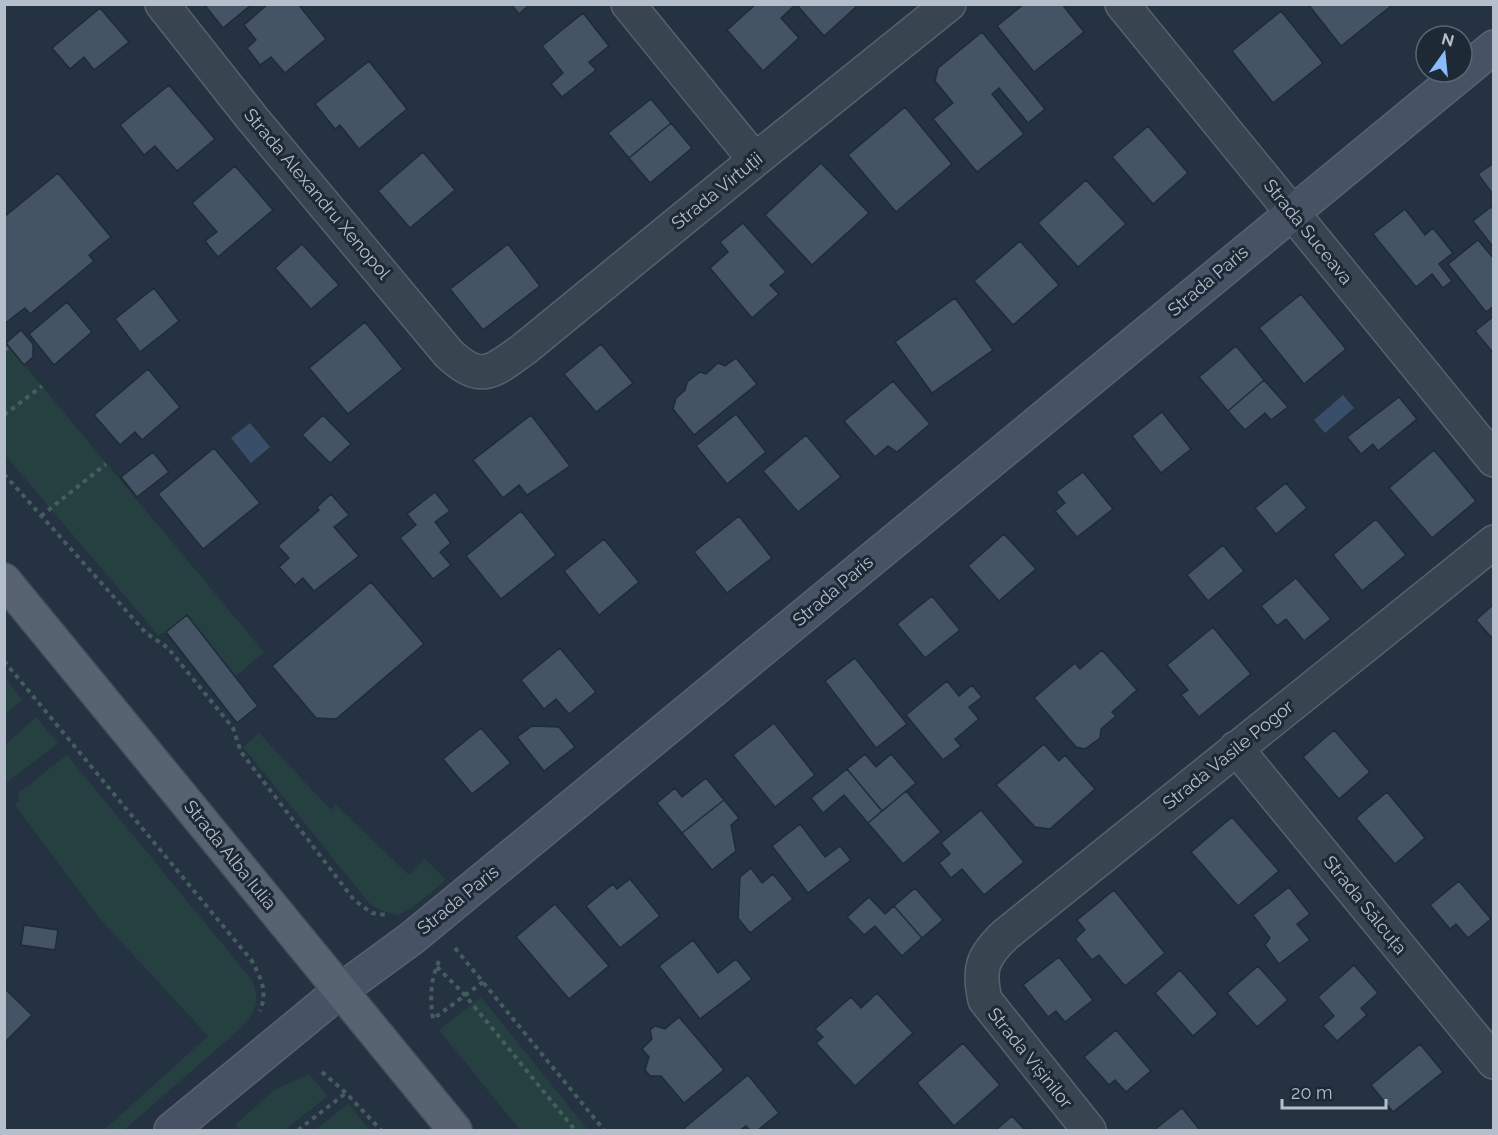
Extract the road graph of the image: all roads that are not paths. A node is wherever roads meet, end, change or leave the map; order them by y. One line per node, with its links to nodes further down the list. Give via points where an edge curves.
1 (162, 4): 8 (street, Strada Alexandru Xenopol, via 449,354 465,368)
2 (628, 4): 6 (street)
3 (949, 4): 6 (street, Strada Virtuții)
4 (1122, 4): 7 (street, Strada Suceava)
5 (1494, 47): 7 (street, Strada Paris)
6 (755, 160): 8 (street, Strada Virtuții, via 524,349 500,367)
7 (1292, 212): 9 (street, Strada Suceava); 14 (street, Strada Paris, via 412,938)
8 (482, 373)
9 (1494, 460)
10 (1494, 542): 12 (street, Strada Vasile Pogor)
11 (4, 580): 14 (main road, Strada Alba Iulia)
12 (1236, 748): 13 (street, Strada Vasile Pogor, via 1005,935 986,956); 15 (street, Strada Sălcuța)
13 (981, 981): 18 (street, Strada Vișinilor, via 985,1000)
14 (341, 990): 16 (street, Strada Paris); 17 (main road, Strada Alba Iulia)
15 (1494, 1062)
16 (171, 1131)
17 (455, 1131)
18 (1089, 1131)

